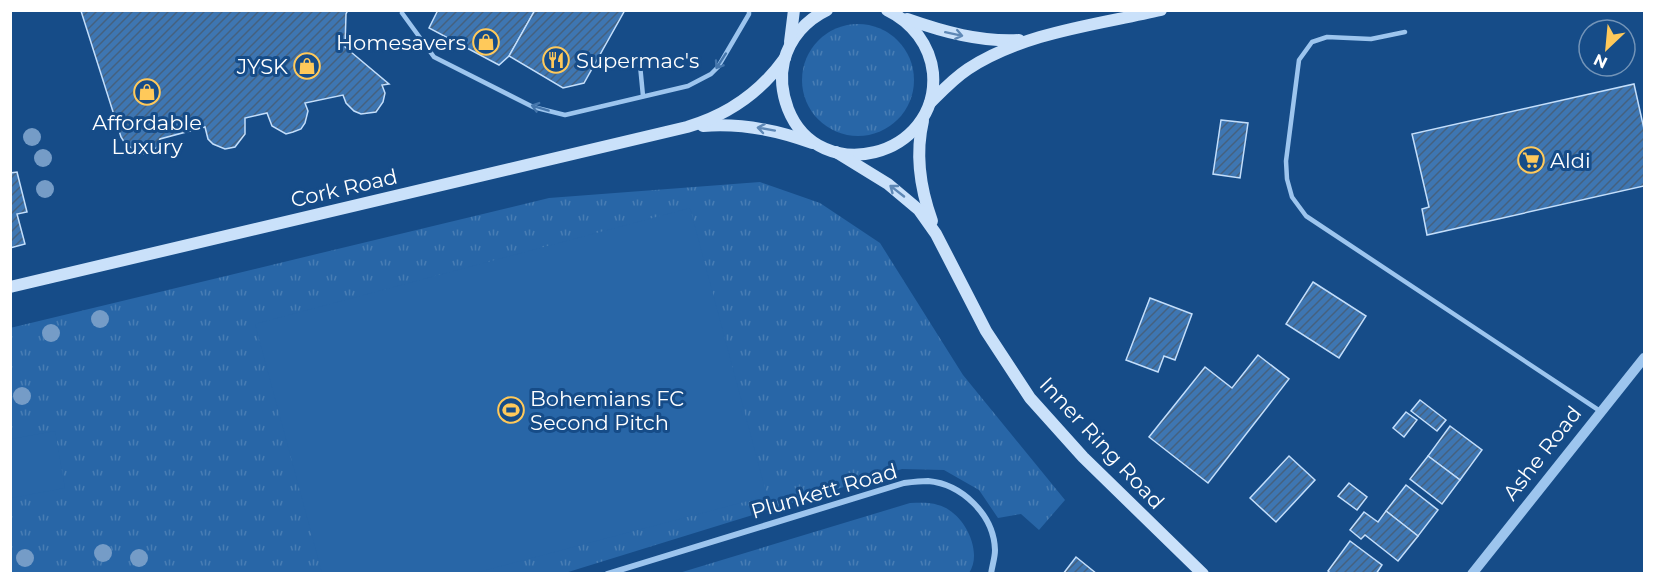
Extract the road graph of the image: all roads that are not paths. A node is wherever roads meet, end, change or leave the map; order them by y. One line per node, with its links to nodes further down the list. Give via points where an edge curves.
1 (749, 10): 12 (lane, one-way to 12, via 711,74 688,86)
2 (794, 10): 10 (main road)
3 (827, 10): 10 (main road, via 805,25)
4 (886, 10): 7 (main road)
5 (1161, 10): 9 (main road)
6 (402, 13): 12 (lane, one-way to 6, via 565,115 533,107 434,57)
7 (898, 16): 9 (main road, one-way to 9, via 971,37); 13 (main road, via 920,36 927,50 933,81)
8 (1405, 32): 21 (lane, via 1371,39 1327,37 1312,42 1299,60 1286,161 1292,197 1306,216)
9 (1032, 39): 13 (main road, via 968,69)
10 (787, 52): 15 (main road, via 766,81 745,100); 16 (main road, via 784,100 798,127)
11 (640, 65): 12 (lane)
12 (643, 96)
13 (929, 104): 14 (main road)
14 (923, 117): 17 (main road, via 909,136 882,151 867,155); 18 (main road, Inner Ring Road, via 919,161)
15 (687, 128): 16 (main road, one-way to 15, via 761,128); 19 (main road, Cork Road)
16 (822, 147): 17 (main road)
17 (836, 152): 18 (main road, Inner Ring Road, one-way to 17, via 919,210 900,193)
18 (936, 234): 24 (main road, Inner Ring Road, via 986,331 1030,398 1083,457)
19 (10, 287)
20 (1644, 358): 21 (street, Ashe Road)
21 (1600, 411): 25 (street, Ashe Road)
22 (607, 573): 23 (street, Plunkett Road, via 904,483 929,481 952,487 974,501 988,523 995,549)
23 (991, 573)
24 (1203, 573)
25 (1472, 573)

